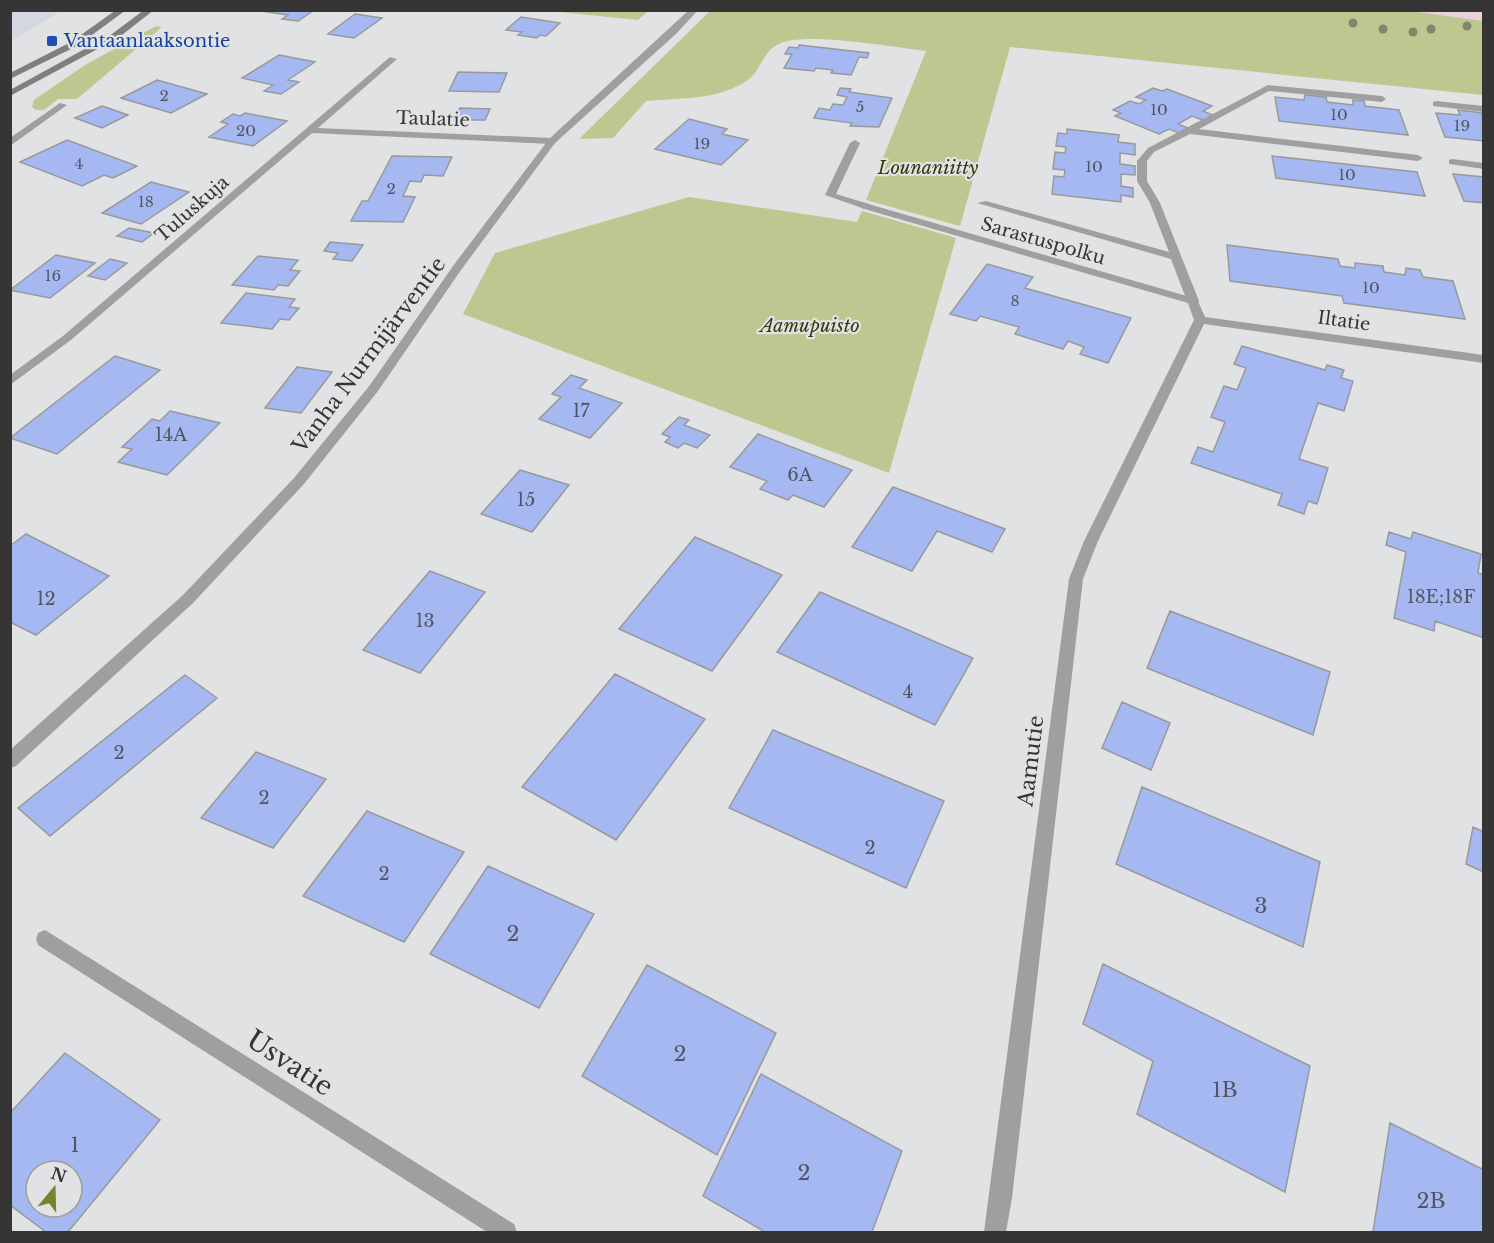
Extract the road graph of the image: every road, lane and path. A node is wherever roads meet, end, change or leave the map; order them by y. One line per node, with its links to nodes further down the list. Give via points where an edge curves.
1 (122, 10): 5 (main road, via 74,44)
2 (150, 10): 6 (main road, via 115,36)
3 (694, 10): 13 (street, Vanha Nurmijärventie)
4 (393, 60): 11 (street, Tuluskuja)
5 (10, 77)
6 (10, 94)
7 (1382, 99): 12 (street, via 1268,88)
8 (1436, 104): 10 (street)
9 (63, 105): 14 (street)
10 (1484, 109)
11 (312, 130): 13 (street, Taulatie); 24 (street, Tuluskuja, via 67,338)
12 (1189, 131): 16 (street); 20 (street, via 1151,150 1142,162 1142,182 1155,203)
13 (552, 141): 25 (street, Vanha Nurmijärventie, via 374,388 299,481 189,598)
14 (10, 143)
15 (855, 143): 21 (street, Sarastuspolku, via 830,195)
16 (1418, 158)
17 (1452, 162): 18 (street)
18 (1484, 166)
19 (982, 203): 20 (street)
20 (1176, 257): 21 (street)
21 (1193, 301): 22 (street)
22 (1200, 320): 23 (street, Iltatie); 28 (street, Aamutie, via 1076,579 1003,1186)
23 (1484, 359)
24 (10, 381)
25 (10, 761)
26 (45, 939): 27 (street, Usvatie)
27 (506, 1233)
28 (994, 1233)

